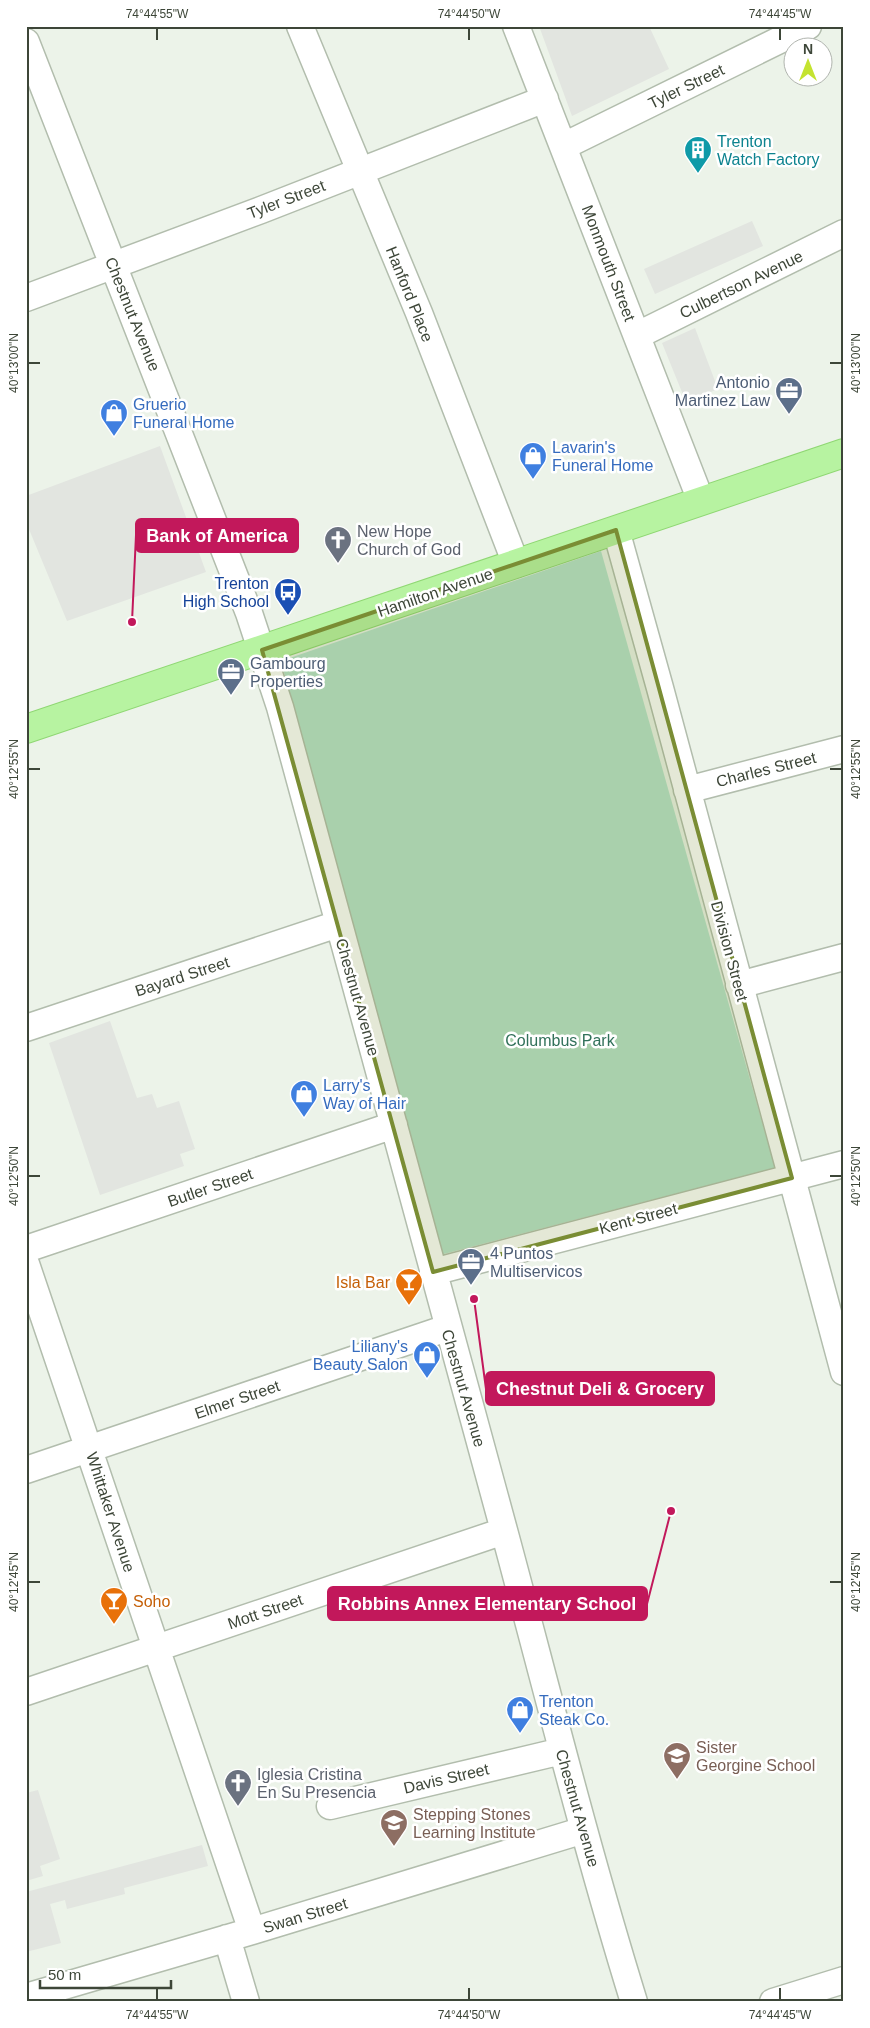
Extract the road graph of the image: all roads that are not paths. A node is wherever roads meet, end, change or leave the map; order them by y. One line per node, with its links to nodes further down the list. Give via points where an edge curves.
1 (300, 26): 7 (street, Hanford Place)
2 (516, 26): 5 (street, Monmouth Street)
3 (808, 26): 6 (street, Tyler Street)
4 (26, 42): 9 (street, Chestnut Avenue)
5 (545, 99): 6 (street, Monmouth Street); 7 (street, Tyler Street)
6 (564, 146): 11 (street, Monmouth Street)
7 (360, 170): 9 (street, Tyler Street); 15 (street, Hanford Place)
8 (844, 233): 11 (street, Culbertson Avenue)
9 (114, 264): 10 (street, Tyler Street); 16 (street, Chestnut Avenue)
10 (26, 298)
11 (638, 335): 13 (street, Monmouth Street)
12 (844, 453): 13 (main road, Hamilton Avenue)
13 (700, 501): 14 (main road, Hamilton Avenue)
14 (616, 530): 15 (main road, Hamilton Avenue); 19 (street, Division Street)
15 (516, 564): 16 (main road, Hamilton Avenue)
16 (262, 650): 17 (main road, Hamilton Avenue); 20 (street, Chestnut Avenue)
17 (26, 729)
18 (844, 749): 19 (street, Charles Street)
19 (687, 790): 22 (street, Division Street)
20 (338, 924): 23 (street, Bayard Street); 24 (street, Chestnut Avenue)
21 (844, 957): 22 (street)
22 (739, 985): 26 (street, Division Street)
23 (26, 1028)
24 (394, 1126): 27 (street, Butler Street); 29 (street, Chestnut Avenue)
25 (844, 1164): 26 (street, Kent Street)
26 (792, 1178): 29 (street, Kent Street); 31 (street, Division Street)
27 (26, 1248)
28 (26, 1264): 32 (street, Whittaker Avenue)
29 (433, 1272): 30 (street, Chestnut Avenue)
30 (447, 1328): 32 (street, Elmer Street); 34 (street, Chestnut Avenue)
31 (844, 1372)
32 (90, 1448): 33 (street, Elmer Street); 35 (street, Whittaker Avenue)
33 (26, 1470)
34 (504, 1531): 35 (street, Mott Street); 37 (street, Chestnut Avenue)
35 (156, 1648): 36 (street, Mott Street); 40 (street, Whittaker Avenue)
36 (26, 1692)
37 (562, 1751): 38 (street, Davis Street); 39 (street, Chestnut Avenue)
38 (330, 1806)
39 (584, 1830): 40 (street, Swan Street); 44 (street, Chestnut Avenue)
40 (239, 1935): 42 (street, Swan Street); 43 (street, Whittaker Avenue)
41 (844, 1980): 45 (street)
42 (26, 1997)
43 (246, 2002)
44 (634, 2002)
45 (773, 2002)

